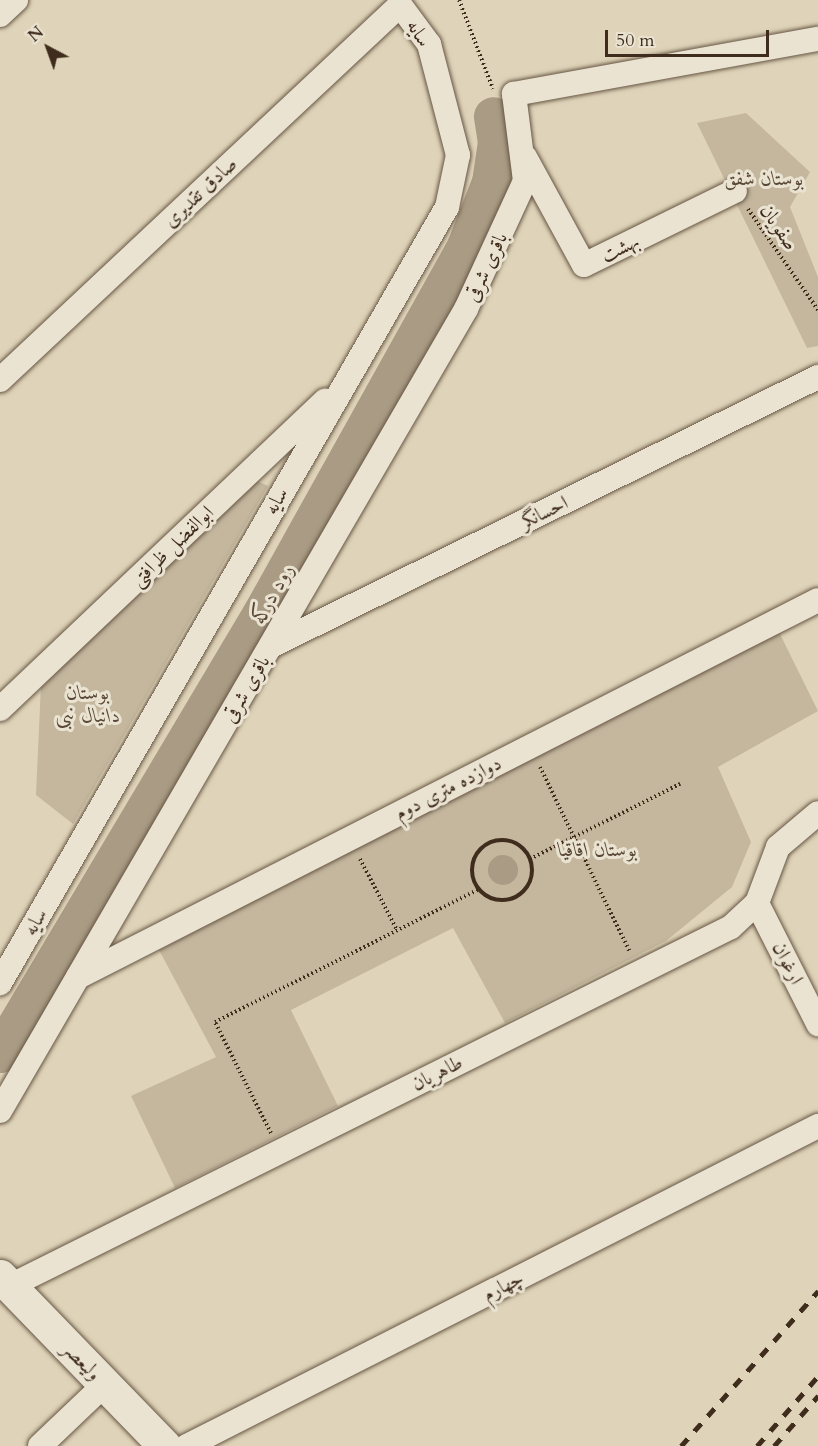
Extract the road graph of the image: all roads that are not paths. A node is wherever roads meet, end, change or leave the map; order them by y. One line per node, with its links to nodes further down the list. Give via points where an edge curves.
1 (16, 0): 3 (street)
2 (400, 5): 8 (street, صادق تقدیری); 9 (street, سایه, via 429,44 458,155 447,207 411,275)
3 (0, 15)
4 (818, 39): 5 (street, باقری شرقی, via 505,97)
5 (524, 155): 6 (street, بهشت, via 584,265); 11 (street, باقری شرقی, via 525,181 466,309)
6 (735, 191)
7 (818, 377): 11 (street, احسانگر)
8 (0, 380)
9 (344, 382): 12 (street, ابوالفضل ظرافتی); 16 (street, سایه)
10 (818, 600): 15 (street, دوازده متری دوم)
11 (271, 646): 15 (street, باقری شرقی)
12 (0, 709)
13 (818, 813): 14 (street, طاهریان, via 778,847)
14 (757, 903): 17 (street, ارغوان); 20 (street, طاهریان, via 731,927 280,1151)
15 (78, 977): 18 (street, باقری شرقی)
16 (0, 983)
17 (818, 1024)
18 (0, 1111)
19 (818, 1126): 24 (street, چهارم)
20 (5, 1281): 21 (main road, ولیعصر)
21 (105, 1384): 22 (street); 23 (main road, ولیعصر)
22 (40, 1446)
23 (165, 1446)
24 (187, 1446)

